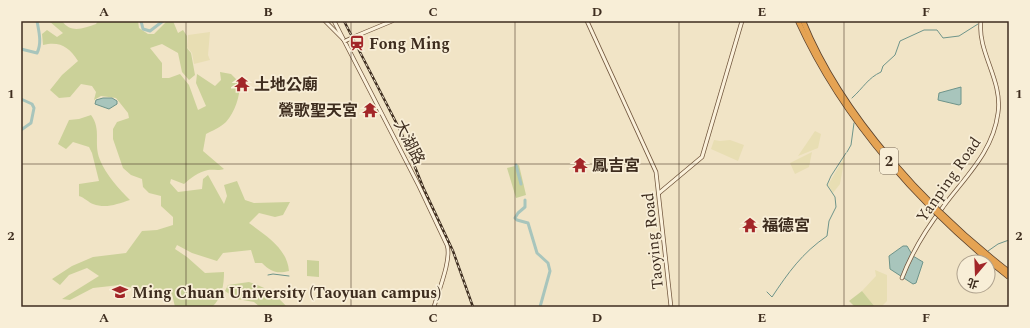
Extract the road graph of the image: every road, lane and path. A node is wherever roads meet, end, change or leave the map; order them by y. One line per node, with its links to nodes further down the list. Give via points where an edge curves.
1 (325, 21): 9 (street, 大湖路)
2 (334, 21): 9 (street)
3 (392, 21): 9 (street, bridge)
4 (586, 21): 10 (street, Taoying Road, via 656,172)
5 (742, 21): 10 (street, via 702,157)
6 (798, 21): 12 (highway, 2, bridge, via 842,99 889,161 958,233)
7 (803, 21): 11 (highway, 2, bridge, via 841,92 891,159 940,211)
8 (981, 21): 13 (street, Yanping Road, via 982,40 997,88 996,125 986,151 916,246)
9 (345, 41): 14 (street, 大湖路, via 448,245 447,260)
10 (659, 193): 15 (street, Taoying Road)
11 (1009, 272)
12 (1009, 277)
13 (902, 278)
14 (434, 307)
15 (671, 307)

